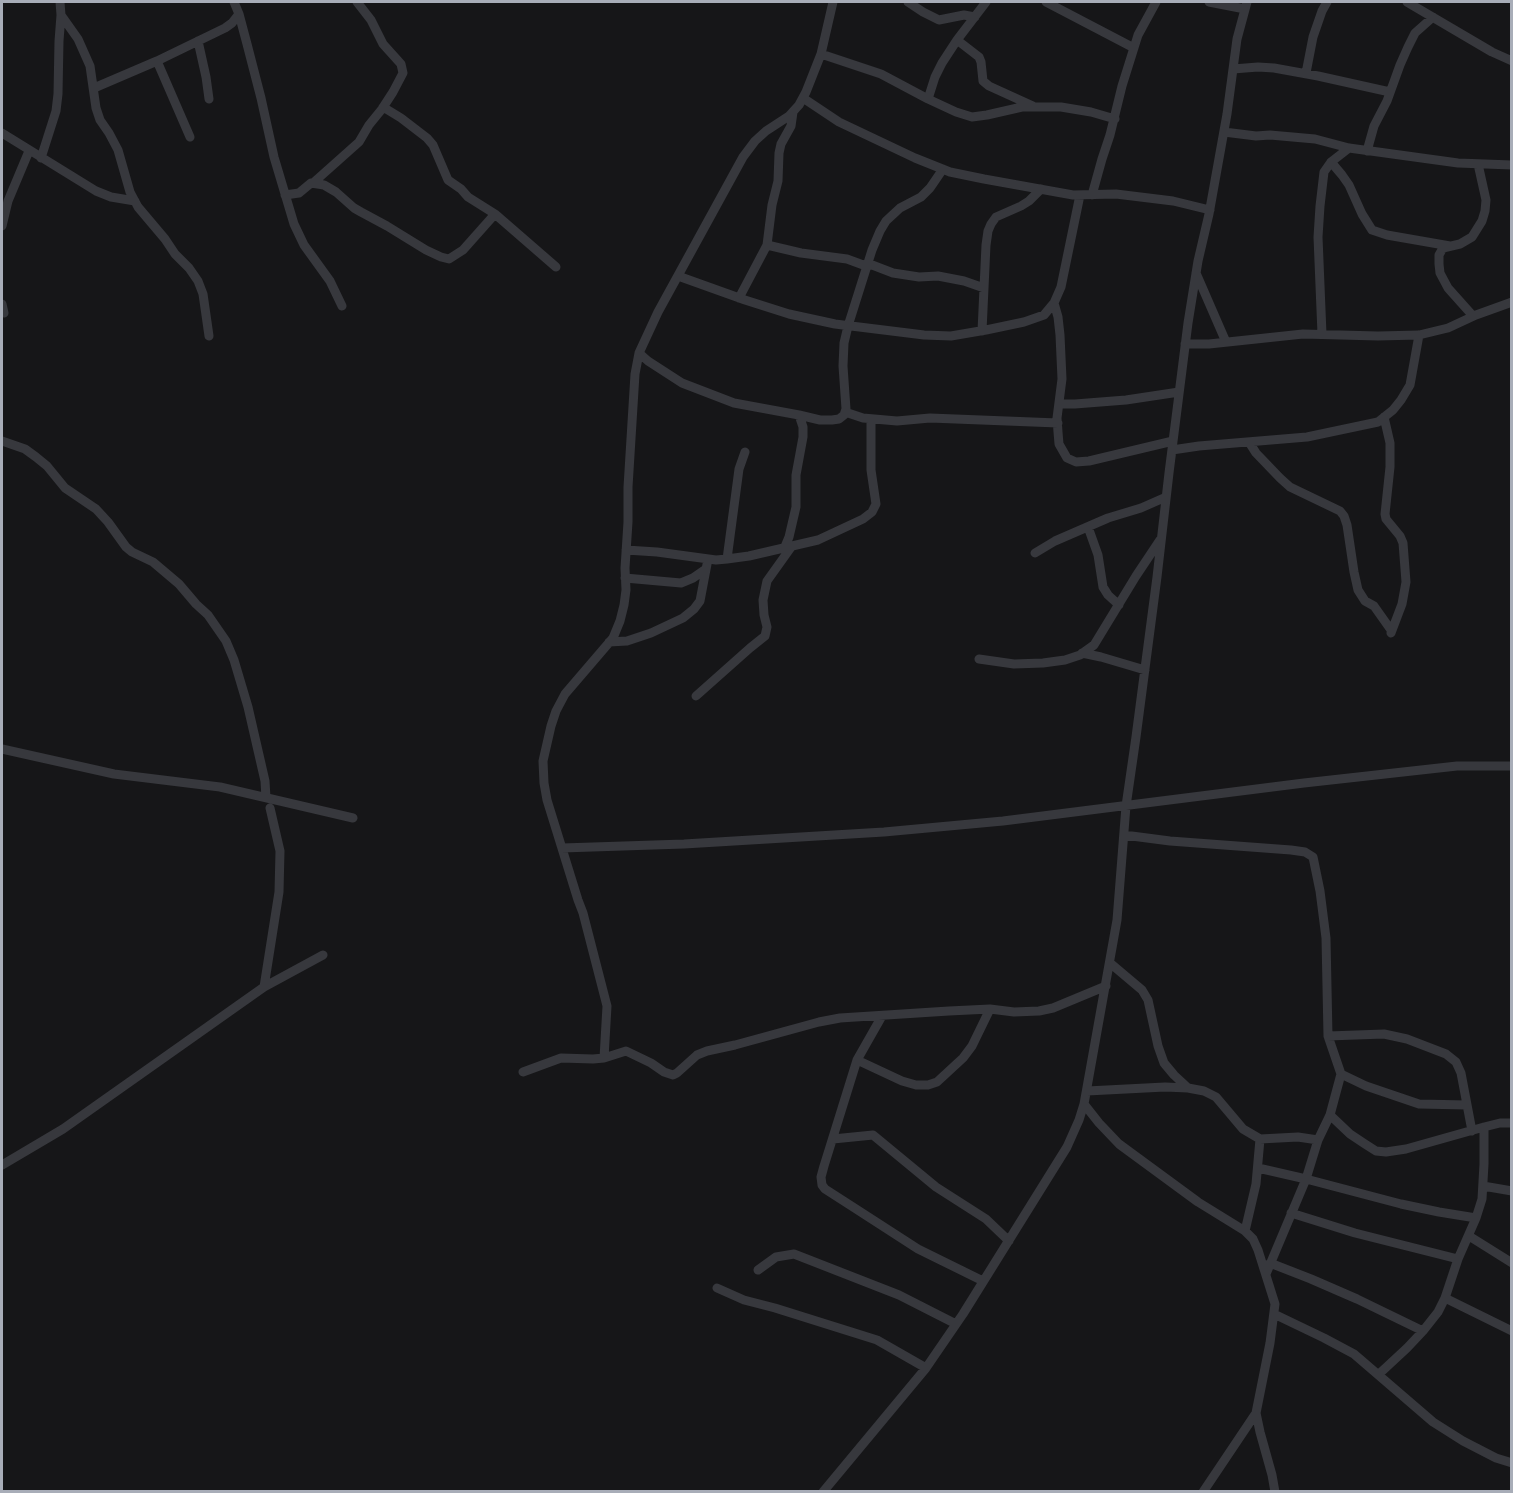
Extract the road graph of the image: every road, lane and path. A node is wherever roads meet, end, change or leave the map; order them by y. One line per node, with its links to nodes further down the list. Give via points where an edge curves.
1 (60, 2): 14 (street)
2 (234, 2): 13 (street)
3 (357, 2): 30 (street, via 403,70)
4 (833, 2): 20 (street)
5 (908, 2): 15 (street, via 939,20)
6 (986, 2): 15 (street)
7 (1046, 2): 19 (street)
8 (1156, 2): 19 (street)
9 (1209, 2): 12 (street)
10 (1328, 2): 24 (street, via 1313,37)
11 (1407, 2): 16 (street)
12 (1246, 5): 23 (street)
13 (239, 14): 18 (street, via 225,28); 47 (street)
14 (62, 15): 25 (street, via 90,66); 40 (street, via 56,111)
15 (975, 17): 17 (street)
16 (1433, 17): 22 (street); 26 (street, via 1415,33)
17 (957, 40): 29 (street, via 935,77); 31 (street, via 979,57 983,81)
18 (198, 41): 21 (street); 28 (street)
19 (1134, 48): 33 (street)
20 (821, 54): 27 (street); 29 (street, via 881,74)
21 (157, 61): 25 (street); 36 (street)
22 (1512, 61)
23 (1233, 69): 24 (street, via 1258,67); 34 (street)
24 (1306, 73): 26 (street)
25 (94, 88): 50 (street, via 100,120 118,150)
26 (1390, 92): 39 (street)
27 (803, 98): 32 (street); 44 (street, via 839,122)
28 (209, 99)
29 (928, 99): 31 (street, via 972,117)
30 (384, 107): 45 (street, via 359,142); 52 (street, via 427,138 448,180)
31 (1034, 107): 33 (street, via 1060,107)
32 (793, 112): 54 (street, via 779,153); 59 (street, via 765,131 742,158)
33 (1114, 119): 49 (street)
34 (1224, 132): 37 (street, via 1314,139); 51 (street)
35 (2, 133): 38 (street)
36 (190, 137)
37 (1349, 148): 39 (street); 41 (street)
38 (29, 150): 40 (street); 53 (street)
39 (1367, 151): 42 (street)
40 (41, 158): 50 (street, via 96,191)
41 (1331, 162): 55 (street, via 1349,185 1372,230); 68 (street, via 1324,172 1319,216)
42 (1478, 164): 43 (street); 55 (street, via 1486,200 1482,221 1472,237)
43 (1512, 165)
44 (943, 169): 46 (street); 56 (street, via 921,197 886,221)
45 (313, 183): 47 (street, via 299,193); 52 (street, via 324,185 360,212 449,259 464,250)
46 (1041, 189): 48 (street); 60 (street, via 1022,206 996,217 991,224)
47 (285, 195): 64 (street, via 304,245 330,281)
48 (1080, 195): 49 (street); 63 (street, via 1061,287)
49 (1092, 195): 51 (street, via 1136,196)
50 (135, 201): 70 (street, via 198,281)
51 (1210, 210): 58 (street)
52 (495, 214): 57 (street)
53 (2, 226)
54 (767, 245): 56 (street); 61 (street)
55 (1450, 246): 65 (street, via 1439,255 1440,273)
56 (867, 264): 60 (street, via 893,273 938,276); 66 (street)
57 (556, 267)
58 (1196, 273): 71 (street); 72 (street)
59 (678, 276): 61 (street); 73 (street)
60 (984, 288): 67 (street)
61 (739, 298): 66 (street, via 789,314)
62 (1512, 302): 65 (street)
63 (1054, 303): 67 (street, via 1044,315); 75 (street, via 1060,335)
64 (342, 306)
65 (1473, 316): 69 (street, via 1448,328)
66 (848, 326): 67 (street, via 924,335); 76 (street, via 843,366)
67 (982, 331)
68 (1322, 334): 69 (street); 71 (street)
69 (1419, 334): 78 (street, via 1410,386)
70 (209, 336)
71 (1226, 342): 72 (street)
72 (1185, 344): 74 (street)
73 (639, 353): 77 (street, via 682,383 734,403); 89 (street)
74 (1179, 392): 75 (street); 83 (street)
75 (1059, 404): 80 (street)
76 (845, 412): 77 (street, via 832,420); 79 (street)
77 (799, 415): 88 (street, via 803,437)
78 (1384, 417): 82 (street, via 1378,422 1307,437); 82 (street, via 1390,443 1385,514 1403,543 1406,582 1391,633 1381,614 1358,590 1344,516 1290,487)
79 (871, 419): 80 (street); 88 (street, via 876,504 872,512 818,540)
80 (1058, 423): 83 (street, via 1059,444 1067,458 1076,462)
81 (2, 441): 102 (street, via 25,449 47,466 65,488 96,509 126,547 153,561 208,615 226,641 248,707)
82 (1249, 442): 83 (street)
83 (1172, 446): 85 (street)
84 (745, 452): 91 (street, via 739,469)
85 (1166, 497): 86 (street); 87 (street)
86 (1088, 527): 90 (street); 94 (street, via 1103,587)
87 (1162, 538): 94 (street); 98 (street)
88 (788, 548): 91 (street); 99 (street, via 767,581 763,600 765,636)
89 (626, 550): 92 (street, via 657,552); 93 (street)
90 (1035, 553)
91 (727, 559): 92 (street)
92 (707, 564): 93 (street, via 681,584); 95 (street, via 700,601 694,609 651,633)
93 (625, 578): 95 (street, via 620,621)
94 (1119, 605): 96 (street, via 1094,645)
95 (609, 642): 107 (street, via 565,694 551,726 543,761 547,800)
96 (1082, 653): 97 (street, via 1043,663); 98 (street)
97 (979, 659)
98 (1145, 670): 103 (street)
99 (696, 696)
100 (2, 749): 102 (street, via 114,774 220,787)
101 (1512, 766): 103 (street, via 1457,766)
102 (266, 798): 105 (street)
103 (1126, 806): 106 (street); 107 (street, via 884,832)
104 (270, 808): 111 (street, via 280,851 279,892)
105 (353, 818)
106 (1124, 834): 109 (street); 114 (street, via 1291,850 1312,857 1326,938)
107 (562, 848): 115 (street, via 607,1006)
108 (323, 955): 111 (street)
109 (1110, 963): 110 (street); 119 (street, via 1142,990 1164,1063)
110 (1106, 986): 112 (street, via 1039,1011); 120 (street)
111 (264, 987): 130 (street, via 73,1122)
112 (990, 1009): 113 (street); 116 (street, via 972,1046 937,1082 916,1085)
113 (882, 1016): 115 (street, via 819,1022 707,1051 673,1075 626,1051); 116 (street)
114 (1328, 1036): 118 (street); 122 (street, via 1384,1034 1446,1054 1461,1073)
115 (604, 1058): 117 (street, via 561,1058)
116 (857, 1060): 127 (street)
117 (523, 1072)
118 (1341, 1074): 122 (street, via 1419,1104); 123 (street)
119 (1188, 1088): 120 (street); 128 (street, via 1216,1097 1243,1129)
120 (1087, 1091): 121 (street)
121 (1084, 1104): 137 (street, via 1119,1144); 139 (street, via 1067,1148)
122 (1467, 1105): 126 (street)
123 (1330, 1115): 126 (street, via 1376,1151 1406,1149); 129 (street)
124 (1512, 1123): 125 (street)
125 (1484, 1127): 126 (street); 133 (street)
126 (1472, 1131)
127 (833, 1139): 139 (street, via 873,1135 936,1187 986,1219); 145 (street, via 821,1177 825,1189 918,1249)
128 (1260, 1139): 129 (street); 131 (street)
129 (1318, 1140): 132 (street)
130 (2, 1166)
131 (1258, 1168): 132 (street); 137 (street)
132 (1306, 1179): 135 (street); 136 (street, via 1401,1204)
133 (1483, 1186): 134 (street); 136 (street)
134 (1512, 1191)
135 (1291, 1213): 140 (street); 141 (street)
136 (1476, 1218): 138 (street)
137 (1245, 1231): 144 (street, via 1253,1239)
138 (1468, 1236): 140 (street); 142 (street)
139 (1009, 1241): 145 (street)
140 (1458, 1259): 147 (street)
141 (1270, 1263): 144 (street); 150 (street)
142 (1512, 1263)
143 (758, 1270): 149 (street, via 776,1257 794,1254 898,1295)
144 (1266, 1274): 148 (street)
145 (983, 1281): 149 (street)
146 (717, 1287): 152 (street, via 744,1300 877,1340)
147 (1445, 1298): 150 (street); 151 (street)
148 (1274, 1314): 153 (street, via 1354,1354); 154 (street)
149 (956, 1324): 152 (street)
150 (1423, 1331): 153 (street)
151 (1512, 1331)
152 (926, 1368): 156 (street)
153 (1379, 1374): 155 (street, via 1433,1422 1463,1441)
154 (1256, 1413): 157 (street); 158 (street)
155 (1512, 1463)
156 (824, 1491)
157 (1203, 1491)
158 (1275, 1491)

